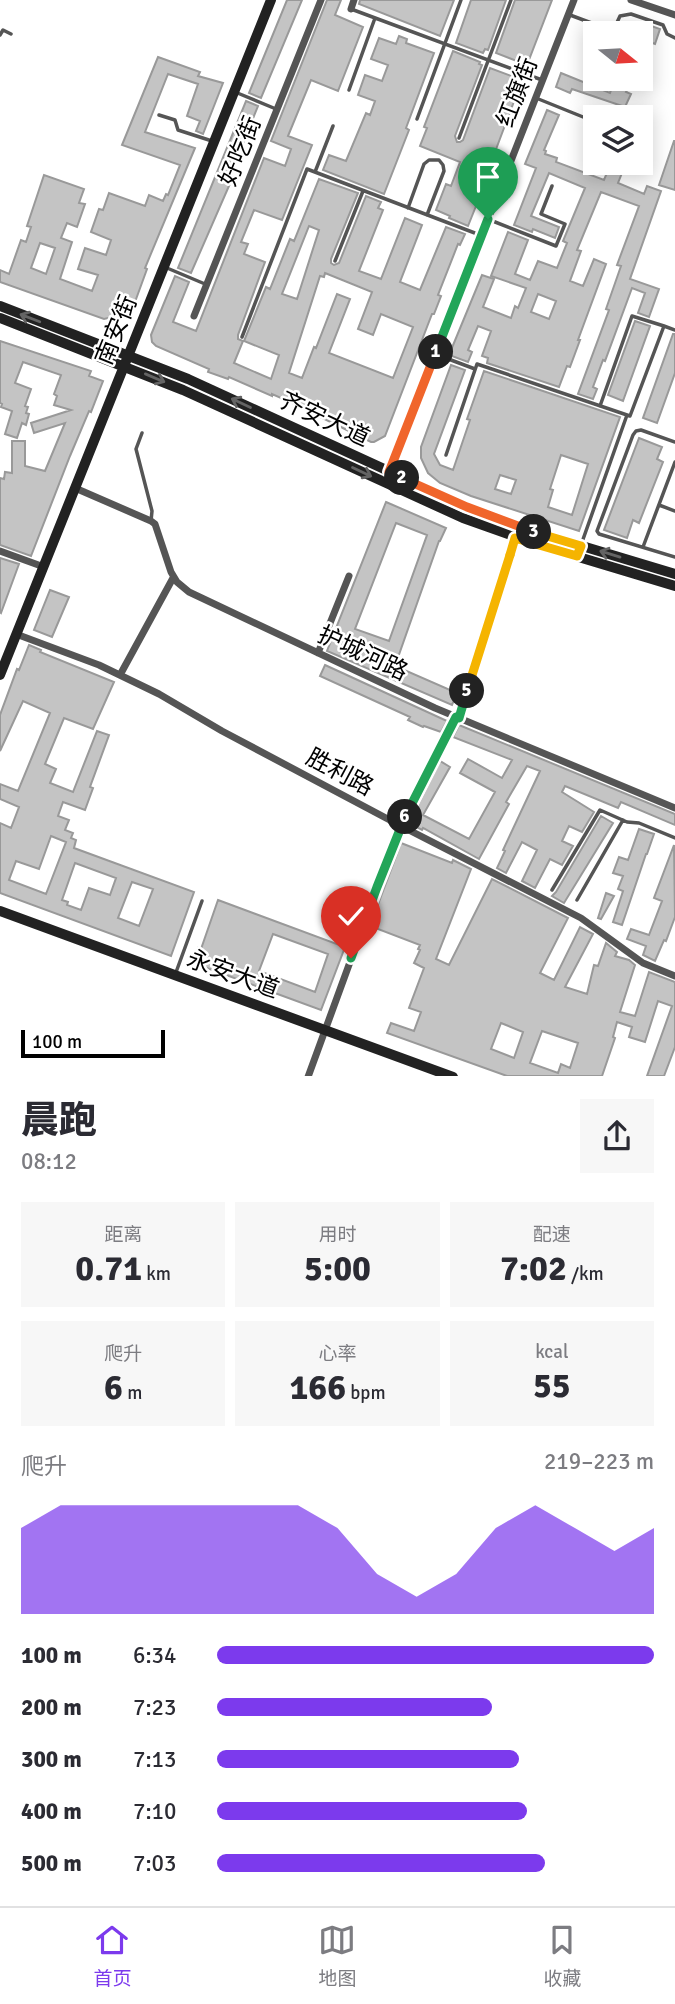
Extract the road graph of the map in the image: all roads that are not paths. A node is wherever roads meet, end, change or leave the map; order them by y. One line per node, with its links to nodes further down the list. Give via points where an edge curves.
1 (271, 0): 19 (main road, 南安街)
2 (321, 0): 21 (street, 好吃街)
3 (354, 0): 8 (street)
4 (461, 0): 15 (lane)
5 (511, 0): 16 (lane)
6 (574, 0): 9 (street, 红旗街)
7 (631, 0): 10 (street)
8 (351, 9): 11 (lane)
9 (568, 14): 14 (lane, via 613,31 620,16 631,14 663,25); 17 (street, 红旗街)
10 (675, 15)
11 (375, 18): 15 (lane); 18 (lane)
12 (11, 34): 13 (lane, via 3,30)
13 (0, 35)
14 (675, 38)
15 (445, 44): 16 (lane); 24 (lane)
16 (489, 60): 17 (lane); 26 (lane)
17 (542, 80): 20 (street, 红旗街)
18 (349, 90)
19 (234, 92): 21 (lane); 27 (main road, 南安街)
20 (536, 98): 23 (lane); 33 (street, 红旗街)
21 (278, 110): 37 (street, 好吃街)
22 (159, 115): 27 (lane, via 174,120 178,130)
23 (583, 115)
24 (417, 119)
25 (333, 126): 28 (lane)
26 (460, 138)
27 (214, 142): 36 (main road, 南安街)
28 (314, 172): 30 (lane); 43 (lane, via 307,169)
29 (552, 186): 33 (lane, via 541,214 565,224 556,246)
30 (363, 191): 31 (lane); 35 (lane)
31 (408, 208): 32 (lane); 32 (lane, via 424,164 436,159 444,171)
32 (428, 215): 34 (lane)
33 (488, 219): 34 (street, 红旗街)
34 (481, 236): 44 (street, 红旗街)
35 (335, 261)
36 (164, 267): 37 (lane); 45 (main road, 南安街)
37 (207, 285): 39 (street, 好吃街)
38 (0, 306): 45 (main road, 齐安大道, one-way to 38)
39 (194, 316)
40 (0, 318): 45 (main road, 齐安大道)
41 (664, 326): 42 (lane); 47 (lane, via 632,316); 48 (lane, via 631,416)
42 (675, 330)
43 (242, 337)
44 (435, 354): 46 (lane); 54 (street, 红旗街)
45 (126, 360): 54 (main road, 齐安大道, one-way to 45, via 233,399); 55 (main road, 南安街); 59 (main road, 齐安大道, one-way to 59, via 438,507)
46 (475, 369): 47 (lane, via 477,364); 51 (lane)
47 (600, 406): 48 (lane)
48 (626, 415): 62 (lane)
49 (142, 433): 58 (lane, via 136,449)
50 (675, 442): 60 (lane, via 636,431 597,531)
51 (446, 455)
52 (675, 462): 53 (lane)
53 (674, 468): 56 (lane)
54 (389, 472): 62 (main road, 齐安大道)
55 (75, 488): 58 (street); 64 (main road, 南安街)
56 (659, 505): 57 (lane); 60 (lane)
57 (675, 511)
58 (151, 520): 67 (street)
59 (515, 538): 62 (main road, 齐安大道); 73 (street)
60 (643, 547): 63 (lane)
61 (0, 551): 64 (street)
62 (579, 551): 65 (main road, 齐安大道, one-way to 62); 68 (main road, 齐安大道)
63 (675, 558): 65 (lane)
64 (44, 567): 69 (main road, 南安街)
65 (673, 573)
66 (349, 576): 70 (street)
67 (173, 578): 70 (street, 护城河路, via 189,592); 72 (street)
68 (675, 586)
69 (16, 634): 71 (main road, 南安街); 72 (street, 胜利路)
70 (318, 653): 73 (street, 护城河路)
71 (0, 675)
72 (120, 675): 76 (street, 胜利路)
73 (458, 718): 74 (street, 护城河路); 76 (street)
74 (675, 808)
75 (623, 820): 77 (lane); 78 (lane, via 600,810); 79 (lane)
76 (401, 827): 83 (street, 胜利路, via 581,918 643,963); 84 (street)
77 (675, 838)
78 (552, 890)
79 (577, 900)
80 (202, 901): 82 (lane)
81 (0, 911): 82 (main road, 永安大道)
82 (175, 975): 84 (main road, 永安大道)
83 (675, 976)
84 (325, 1030): 85 (street); 86 (main road, 永安大道)
85 (308, 1076)
86 (453, 1076)

